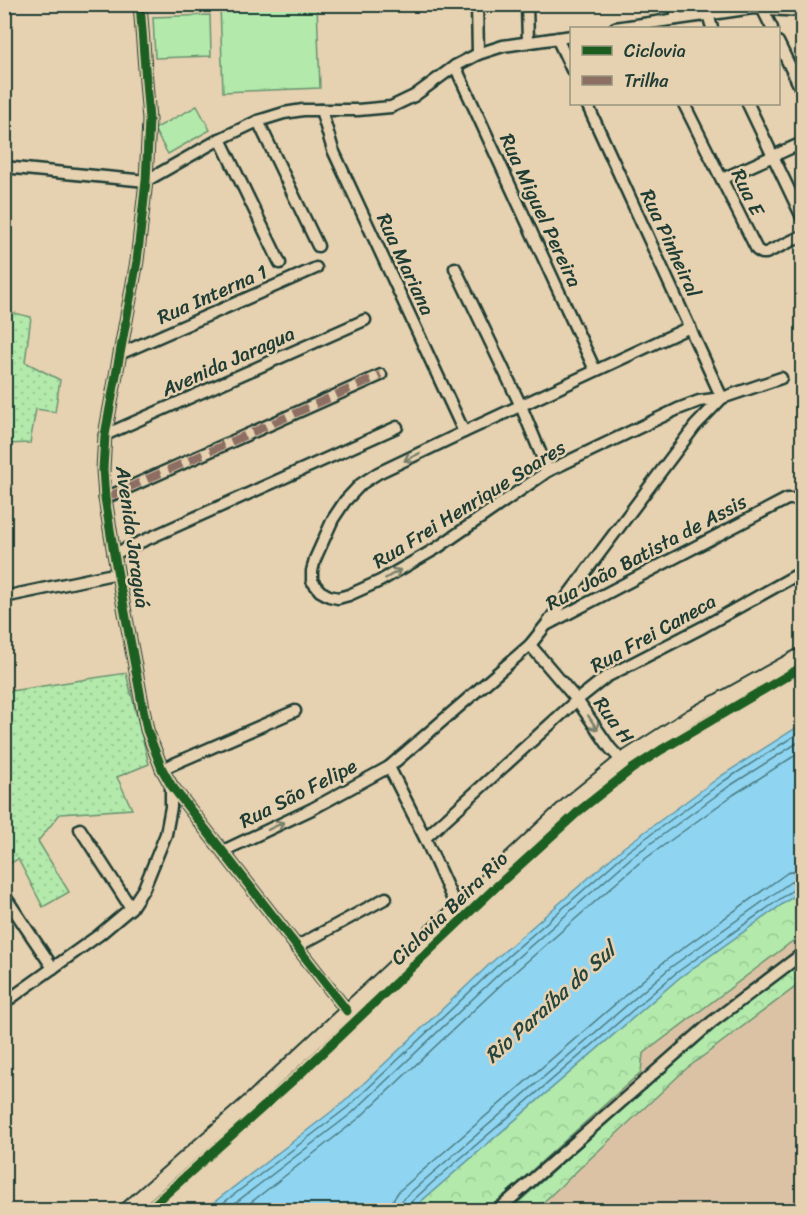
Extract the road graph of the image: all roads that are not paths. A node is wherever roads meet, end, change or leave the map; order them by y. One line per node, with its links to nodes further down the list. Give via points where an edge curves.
1 (140, 4): 30 (street, Avenida Jaraguá, via 149,120)
2 (477, 4): 16 (street)
3 (527, 4): 14 (street)
4 (676, 4): 8 (street)
5 (756, 7): 6 (street); 7 (street); 11 (street)
6 (708, 9): 8 (street); 10 (street)
7 (802, 11)
8 (676, 19): 9 (street)
9 (622, 27)
10 (712, 27)
11 (771, 27)
12 (570, 36): 13 (street)
13 (557, 38): 14 (street); 18 (street)
14 (528, 42): 16 (street)
15 (780, 46): 19 (street)
16 (478, 54): 17 (street)
17 (455, 66): 23 (street, via 414,96 390,107); 40 (street, Rua Miguel Pereira)
18 (570, 66)
19 (802, 91)
20 (587, 105): 38 (street, Rua Pinheiral)
21 (685, 105): 29 (street, Rua E)
22 (748, 105): 27 (street)
23 (321, 110): 24 (street, via 284,113); 46 (street, Rua Mariana, via 333,150)
24 (258, 122): 25 (street); 33 (street)
25 (220, 139): 30 (street); 34 (street)
26 (802, 142): 27 (street)
27 (774, 156): 29 (street); 31 (street)
28 (4, 167): 30 (street)
29 (722, 179): 32 (street, Rua E, via 759,252 766,253)
30 (146, 181): 39 (street, Avenida Jaraguá)
31 (802, 217)
32 (802, 236)
33 (318, 246)
34 (280, 263)
35 (316, 268): 39 (street, Rua Interna 1)
36 (455, 268): 44 (street)
37 (365, 320): 47 (street, Avenida Jaragua)
38 (690, 327): 40 (street, Rua Frei Henrique Soares); 43 (street, Rua Pinheiral)
39 (122, 352): 47 (street, Avenida Jaraguá)
40 (596, 369): 44 (street, Rua Frei Henrique Soares)
41 (381, 375): 49 (street)
42 (781, 378): 43 (street, Rua Frei Henrique Soares)
43 (722, 398): 48 (street, Rua Frei Henrique Soares, via 678,409); 55 (street, via 695,426)
44 (521, 406): 46 (street, Rua Frei Henrique Soares); 48 (street)
45 (397, 427): 51 (street)
46 (464, 432): 48 (street, Rua Frei Henrique Soares, one-way to 48, via 378,473 345,501 333,519 312,571 312,581 320,591 338,598 380,581 438,549)
47 (105, 435): 49 (street, Avenida Jaraguá)
48 (548, 471)
49 (105, 498): 51 (street, Avenida Jaraguá)
50 (802, 502): 55 (street, Rua João Batista de Assis, via 794,497 787,499)
51 (114, 554): 53 (street, Avenida Jaraguá)
52 (802, 572): 58 (street, Rua Frei Caneca, via 606,677)
53 (118, 573): 54 (street); 62 (street, Avenida Jaraguá, via 147,730)
54 (4, 597)
55 (546, 625): 56 (street, Rua João Batista de Assis)
56 (530, 645): 58 (street, Rua H); 61 (street, Rua João Batista de Assis)
57 (802, 655): 60 (main road, via 692,716)
58 (577, 700): 60 (street, Rua H, one-way to 60); 65 (street, Rua Frei Caneca)
59 (295, 711): 62 (street)
60 (622, 761): 70 (main road)
61 (389, 767): 65 (street); 66 (street, Rua São Felipe, one-way to 61, via 312,809)
62 (162, 769): 63 (street, Avenida Jaraguá)
63 (171, 785): 66 (street, Avenida Jaraguá); 69 (street, via 166,834 144,888)
64 (80, 829): 69 (street)
65 (425, 838): 70 (street)
66 (223, 850): 71 (street, Avenida Jaraguá)
67 (4, 895): 73 (street)
68 (386, 898): 71 (street)
69 (131, 908): 73 (street)
70 (457, 909): 75 (main road)
71 (296, 947): 75 (street, Avenida Jaraguá)
72 (802, 954): 77 (street, via 711,1022)
73 (53, 968): 74 (street)
74 (6, 998)
75 (347, 1011): 76 (main road)
76 (127, 1210)
77 (498, 1210)

